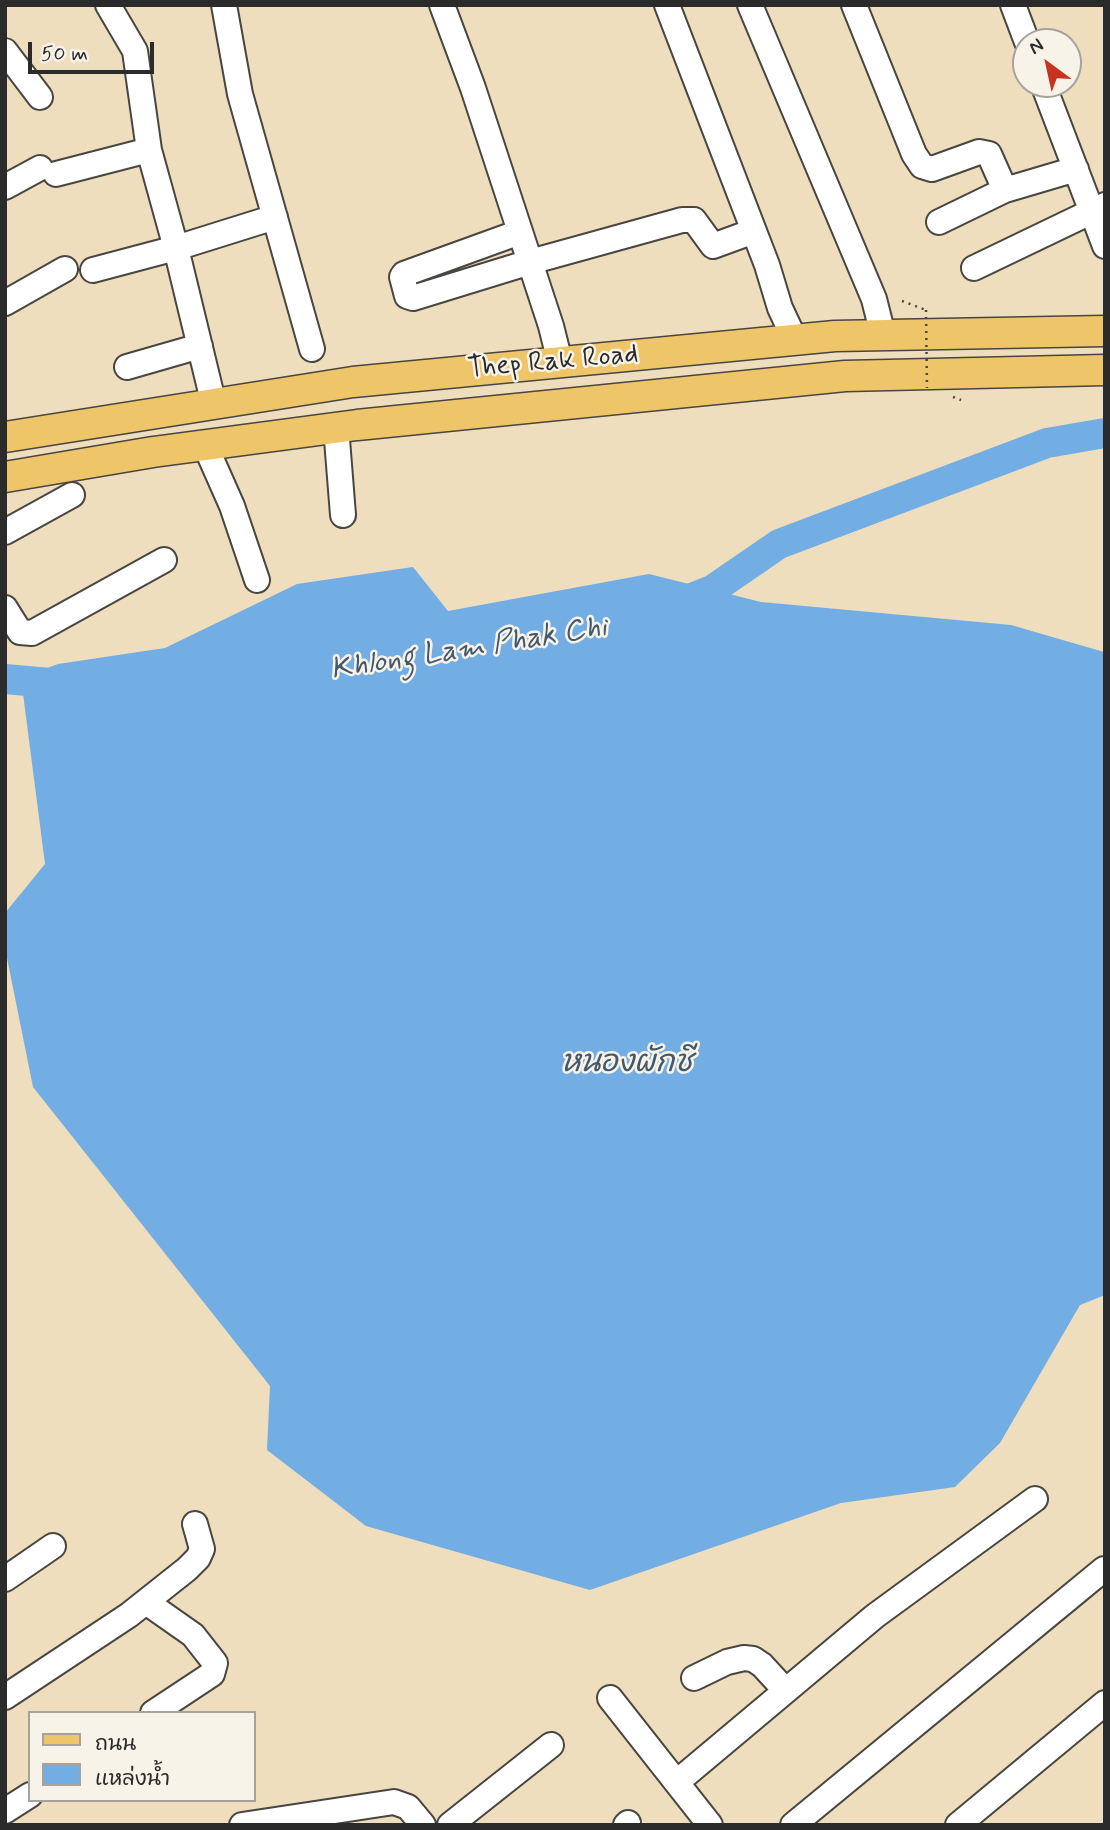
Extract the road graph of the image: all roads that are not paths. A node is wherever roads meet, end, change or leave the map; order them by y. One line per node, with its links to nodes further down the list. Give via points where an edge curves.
1 (108, 5): 12 (street, via 135,51)
2 (224, 5): 17 (street, via 240,94)
3 (442, 5): 20 (street)
4 (667, 5): 19 (street)
5 (750, 5): 29 (street, via 874,299)
6 (853, 5): 15 (street, via 922,166 932,169 979,152 989,154)
7 (1013, 5): 8 (street)
8 (1022, 28)
9 (5, 51): 10 (street)
10 (40, 97)
11 (1048, 98): 13 (street)
12 (149, 150): 14 (street, via 48,171); 22 (street)
13 (1076, 169): 15 (street); 16 (street)
14 (5, 187)
15 (1005, 190): 18 (street)
16 (1098, 208): 21 (street); 24 (street)
17 (275, 217): 22 (street); 32 (street)
18 (939, 222)
19 (754, 231): 23 (street, via 713,246 695,222 687,219); 30 (street)
20 (520, 232): 23 (street); 23 (street, via 404,274 407,295 413,298)
21 (1105, 246)
22 (176, 248): 26 (street); 31 (street)
23 (530, 262): 33 (street)
24 (974, 268)
25 (65, 269): 27 (street)
26 (93, 270)
27 (5, 303)
28 (1105, 331): 29 (main road, Thep Rak Road)
29 (883, 335): 30 (main road, Thep Rak Road)
30 (794, 340): 33 (main road, Thep Rak Road)
31 (200, 346): 34 (street); 38 (street)
32 (312, 349)
33 (560, 362): 36 (main road, Thep Rak Road)
34 (127, 367)
35 (1105, 370): 39 (main road, Thep Rak Road, via 845,376)
36 (370, 381): 37 (main road, Thep Rak Road); 39 (main road, via 359,398 369,417)
37 (317, 388): 38 (main road, Thep Rak Road); 41 (main road, via 329,411 323,422)
38 (214, 405): 42 (main road, Thep Rak Road)
39 (382, 422): 40 (main road, Thep Rak Road)
40 (336, 427): 41 (main road, Thep Rak Road); 46 (street)
41 (307, 431): 43 (main road, Thep Rak Road)
42 (5, 438)
43 (205, 445): 44 (main road, Thep Rak Road); 49 (street)
44 (5, 477)
45 (72, 495): 47 (street)
46 (343, 514)
47 (5, 532)
48 (164, 560): 50 (street, via 32,633 20,632)
49 (257, 580)
50 (5, 608)
51 (1035, 1499): 58 (street, via 917,1583)
52 (195, 1524): 56 (street, via 203,1545 198,1558)
53 (53, 1546): 55 (street)
54 (1104, 1569): 71 (street)
55 (5, 1579)
56 (146, 1602): 59 (street); 62 (street, via 193,1635 215,1663 212,1674)
57 (694, 1678): 58 (street, via 727,1662 754,1659)
58 (785, 1690): 64 (street)
59 (5, 1697)
60 (610, 1698): 64 (street)
61 (1105, 1703): 72 (street)
62 (156, 1711)
63 (551, 1745): 69 (street)
64 (677, 1782): 70 (street)
65 (28, 1796): 66 (street)
66 (5, 1811)
67 (242, 1825): 68 (street, via 394,1802 408,1807)
68 (423, 1825)
69 (450, 1825)
70 (709, 1825)
71 (793, 1825)
72 (958, 1825)

